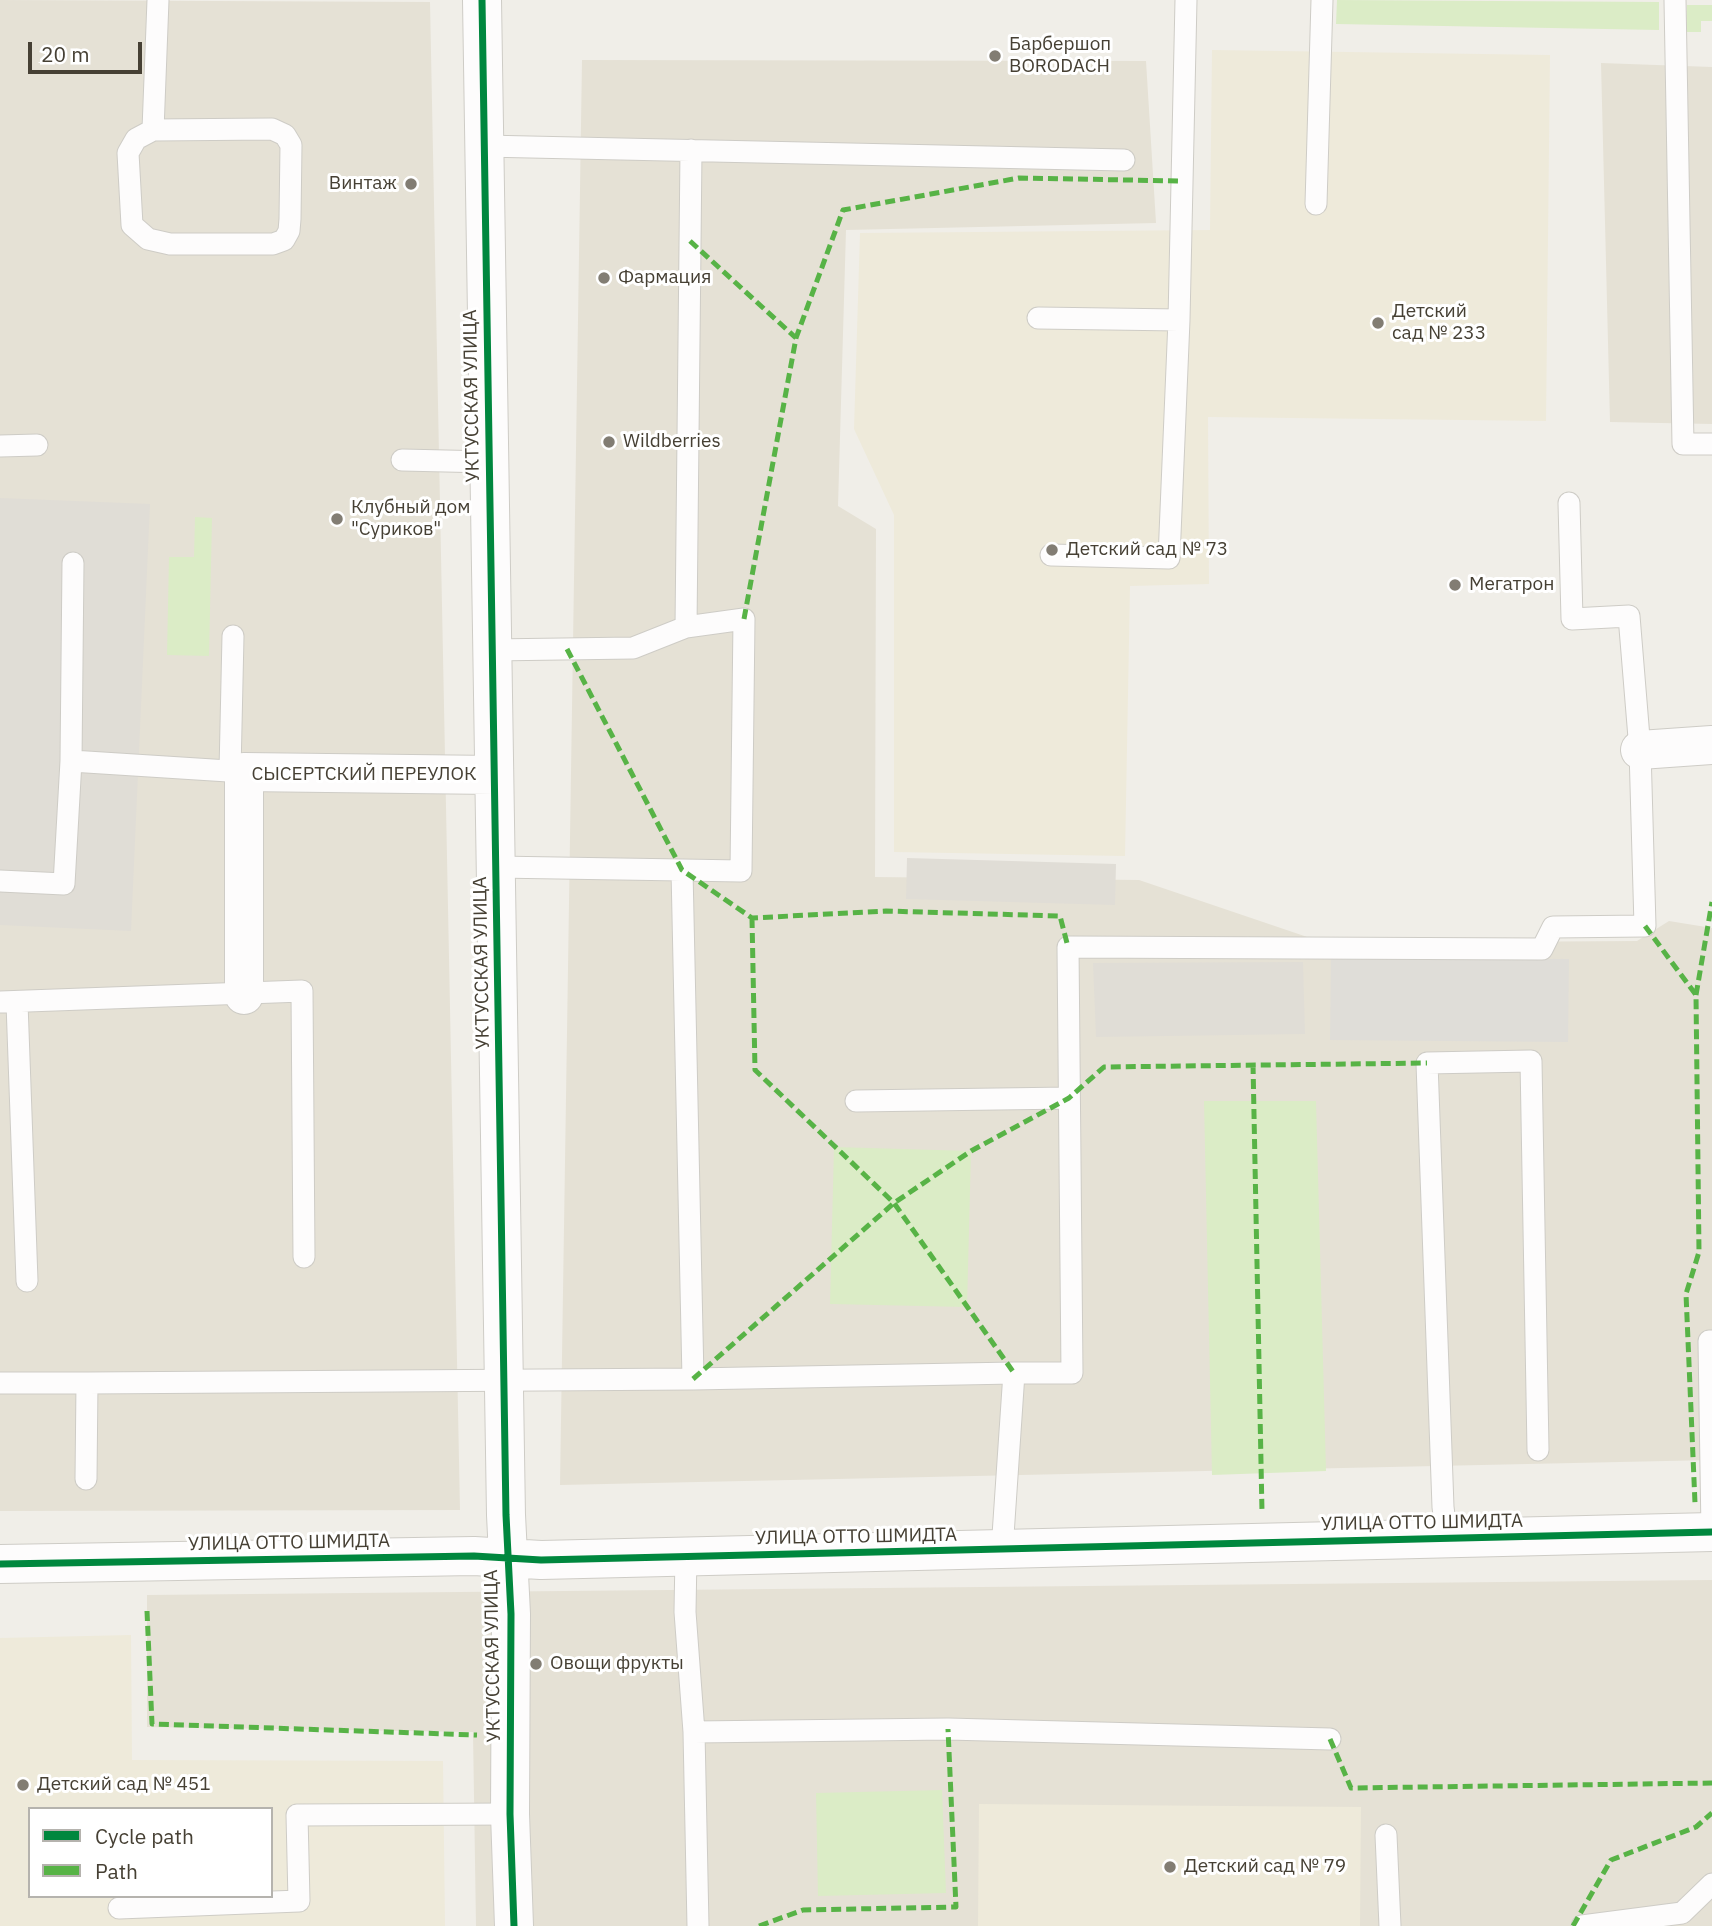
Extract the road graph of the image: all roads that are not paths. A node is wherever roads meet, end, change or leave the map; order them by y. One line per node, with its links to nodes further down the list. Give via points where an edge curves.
1 (158, 0): 6 (lane)
2 (482, 0): 7 (street, УКТУССКАЯ УЛИЦА)
3 (1186, 0): 12 (lane)
4 (1322, 0): 10 (lane)
5 (1675, 0): 13 (lane, via 1683,444)
6 (153, 130): 6 (lane, via 272,130 285,135 292,145 289,232 284,240 273,244 170,244 148,239 132,225 128,153 136,139)
7 (484, 146): 8 (lane); 17 (street, УКТУССКАЯ УЛИЦА)
8 (691, 149): 9 (lane); 21 (lane)
9 (1124, 160)
10 (1316, 204)
11 (1038, 318): 12 (lane)
12 (1179, 320): 19 (lane, via 1169,558)
13 (1712, 444)
14 (37, 445): 15 (lane)
15 (0, 446)
16 (402, 460): 17 (lane)
17 (489, 462): 23 (street, УКТУССКАЯ УЛИЦА)
18 (1569, 503): 25 (lane, via 1572,618 1629,616)
19 (1051, 555)
20 (73, 563): 26 (lane)
21 (686, 627): 23 (lane, via 633,648); 30 (lane, via 744,619 741,871)
22 (233, 636): 27 (lane)
23 (492, 650): 28 (street, УКТУССКАЯ УЛИЦА)
24 (1712, 745): 25 (street)
25 (1640, 750): 34 (lane, via 1646,926 1553,927 1542,949 1068,947)
26 (71, 761): 27 (lane); 31 (lane, via 64,884)
27 (237, 771): 28 (street, СЫСЕРТСКИЙ ПЕРЕУЛОК); 32 (street, СЫСЕРТСКИЙ ПЕРЕУЛОК)
28 (494, 775): 29 (street, УКТУССКАЯ УЛИЦА)
29 (496, 867): 30 (lane); 40 (street, УКТУССКАЯ УЛИЦА)
30 (682, 870): 41 (lane)
31 (0, 881)
32 (244, 995): 33 (lane); 36 (lane, via 302,991)
33 (9, 1003): 37 (lane)
34 (1069, 1098): 35 (lane); 39 (lane, via 1073,1373)
35 (856, 1101)
36 (304, 1257)
37 (27, 1281)
38 (1712, 1341): 46 (lane)
39 (1014, 1373): 41 (lane); 48 (lane)
40 (504, 1379): 41 (lane); 43 (lane); 50 (street, УКТУССКАЯ УЛИЦА)
41 (693, 1379)
42 (0, 1383): 43 (lane)
43 (87, 1384): 45 (lane)
44 (1538, 1450): 47 (lane, via 1531,1061 1427,1063)
45 (86, 1479)
46 (1712, 1532): 47 (street, УЛИЦА ОТТО ШМИДТА)
47 (1447, 1538): 48 (street, УЛИЦА ОТТО ШМИДТА)
48 (1002, 1550): 49 (street, УЛИЦА ОТТО ШМИДТА)
49 (687, 1555): 50 (street, УЛИЦА ОТТО ШМИДТА); 52 (lane, via 685,1612)
50 (507, 1558): 51 (street, УЛИЦА ОТТО ШМИДТА); 54 (street, УКТУССКАЯ УЛИЦА)
51 (0, 1564)
52 (694, 1732): 53 (lane, via 948,1729); 59 (lane)
53 (1330, 1739)
54 (510, 1815): 57 (lane, via 297,1815 299,1901); 58 (street, УКТУССКАЯ УЛИЦА)
55 (1386, 1835): 60 (lane)
56 (1712, 1884): 61 (lane, via 1682,1913)
57 (119, 1908)
58 (514, 1926)
59 (698, 1926)
60 (1390, 1926)
61 (1582, 1926)

